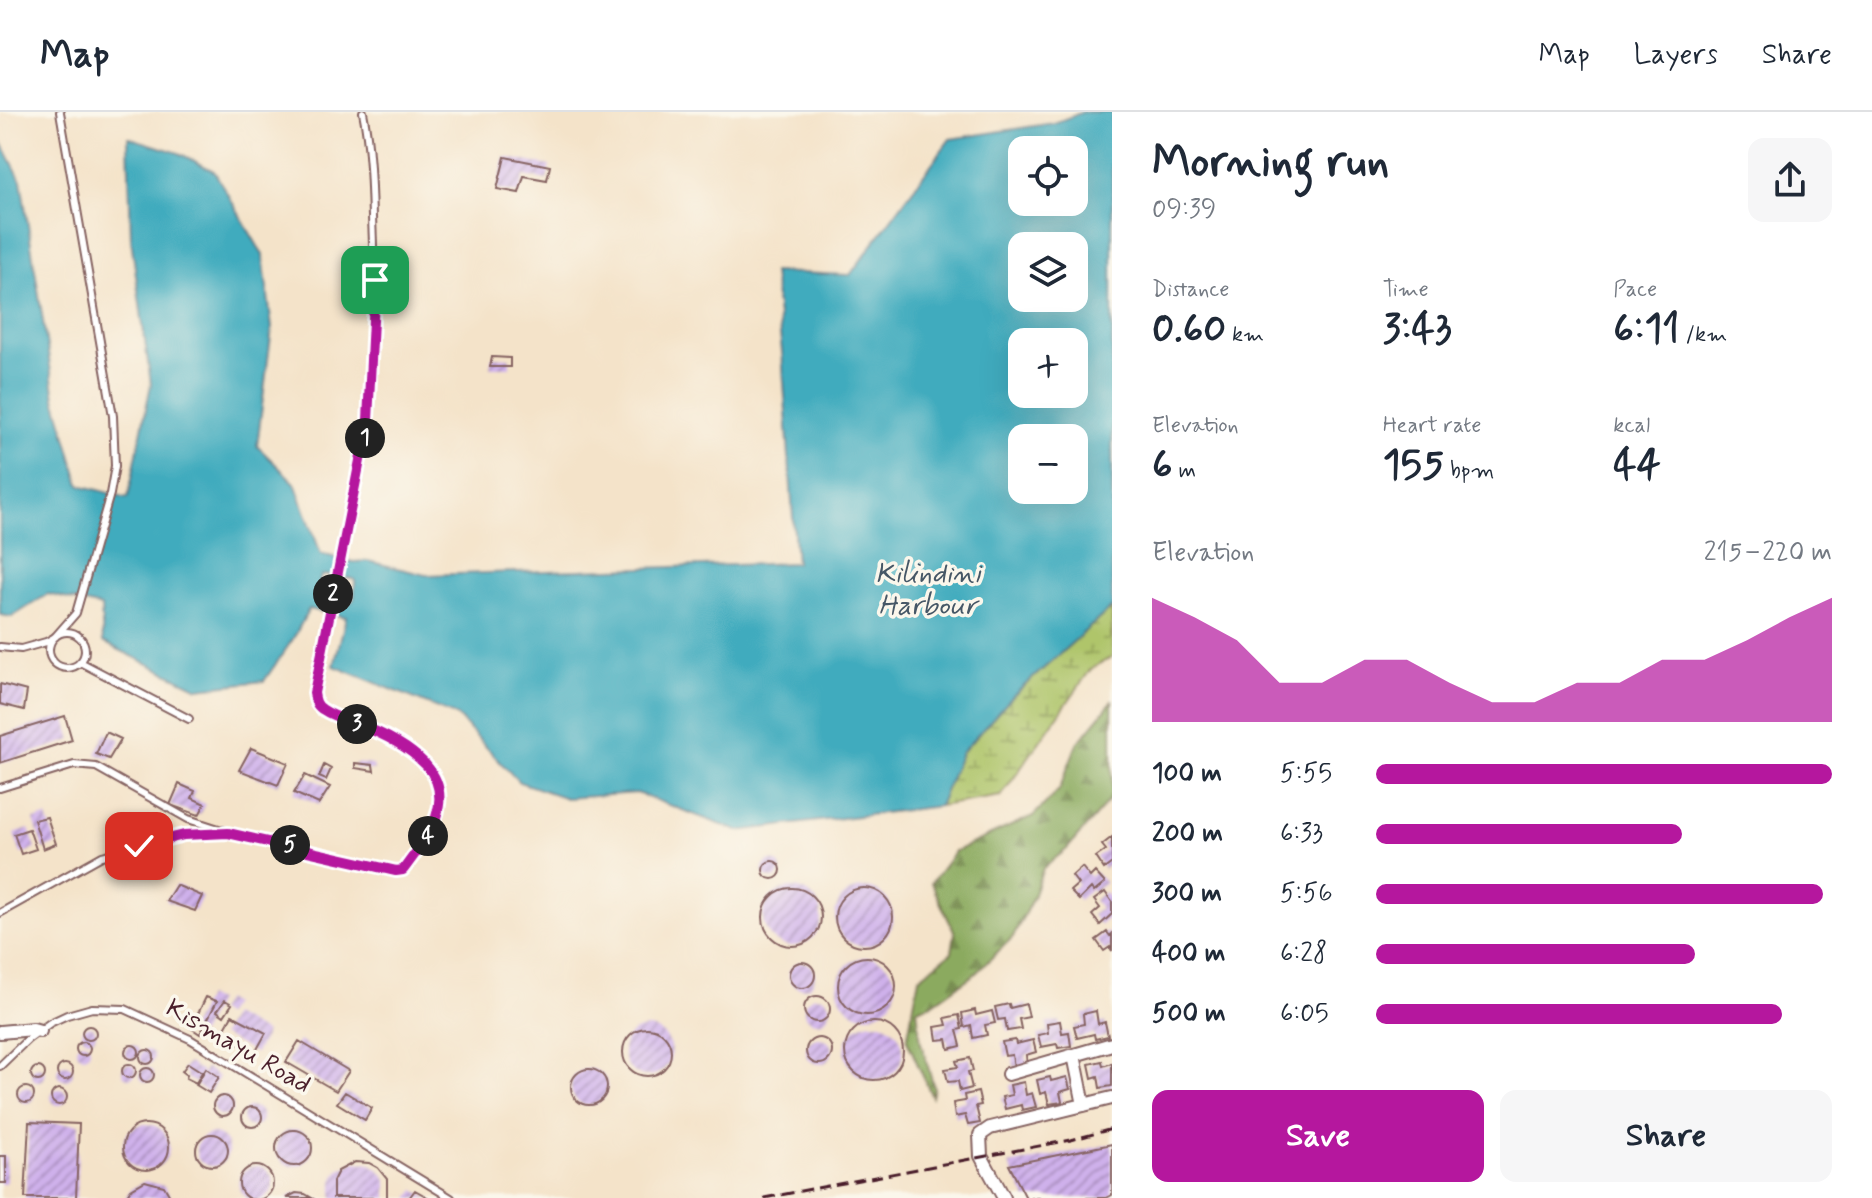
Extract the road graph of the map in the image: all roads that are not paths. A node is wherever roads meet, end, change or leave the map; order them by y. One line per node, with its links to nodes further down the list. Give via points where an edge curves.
1 (60, 112): 3 (lane, via 113,416 115,466 81,602)
2 (363, 112): 8 (lane, via 375,280 372,376 368,420 315,679 315,703 413,752 434,774 440,801 430,834 403,870)
3 (55, 637): 4 (lane, via 35,647); 5 (lane, via 79,637 84,652); 5 (lane, via 49,649 53,661 65,668)
4 (0, 647)
5 (80, 662): 6 (lane)
6 (189, 719)
7 (0, 788): 8 (lane, via 74,765 96,767 188,819)
8 (228, 833): 9 (lane, via 184,835 102,856)
9 (0, 913)
10 (40, 1031): 11 (street); 14 (lane, Kismayu Road); 18 (lane, Kismayu Road, via 92,1008 125,1009 190,1039)
11 (0, 1032)
12 (1112, 1044): 13 (street)
13 (1074, 1055): 15 (street); 17 (street)
14 (0, 1066)
15 (1008, 1074)
16 (1112, 1098): 17 (street)
17 (1084, 1105): 19 (street, via 980,1135 981,1156)
18 (451, 1198)
19 (1004, 1198)

